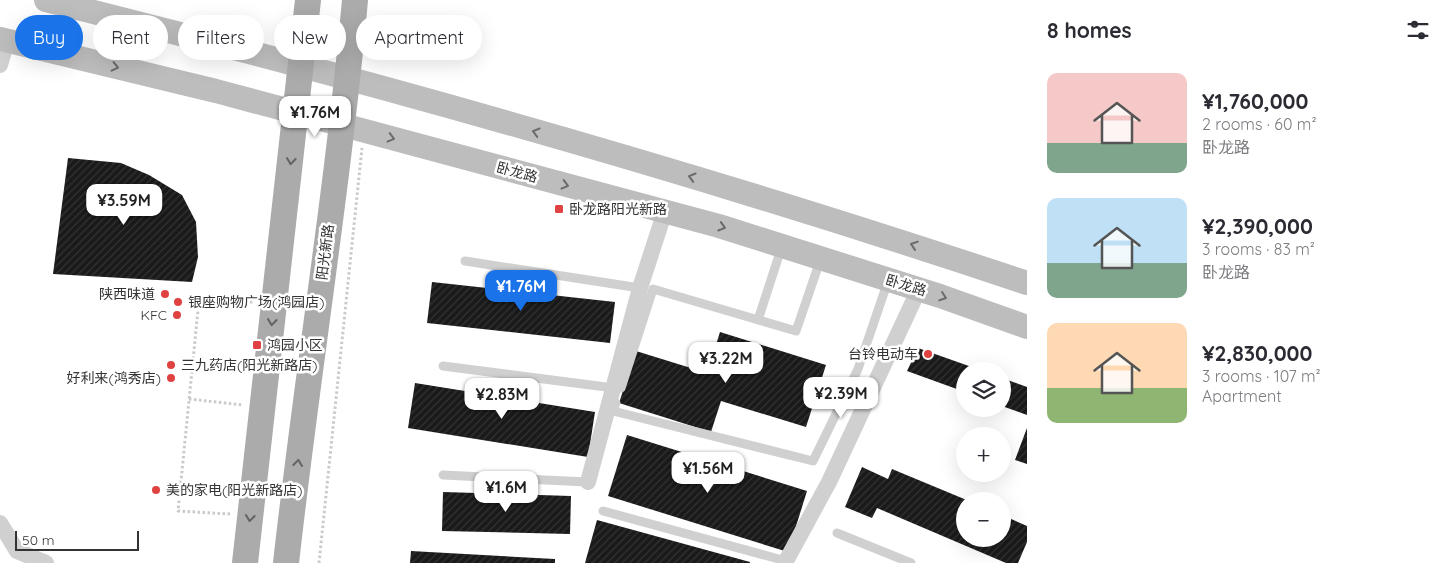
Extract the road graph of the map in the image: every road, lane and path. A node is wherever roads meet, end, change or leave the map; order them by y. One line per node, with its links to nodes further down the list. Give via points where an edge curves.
1 (46, 0): 6 (main road)
2 (308, 0): 6 (main road)
3 (356, 0): 7 (main road, 阳光新路)
4 (4, 40): 5 (street); 8 (main road, 卧龙路, one-way to 8)
5 (0, 65)
6 (301, 65): 7 (main road); 8 (main road)
7 (348, 79): 9 (main road, 阳光新路); 15 (main road, one-way to 7, via 839,220)
8 (296, 112): 9 (main road, 卧龙路); 33 (main road, one-way to 33)
9 (354, 128): 10 (main road, 卧龙路, one-way to 10); 34 (main road, 阳光新路, one-way to 9, via 332,198); 35 (path)
10 (665, 211): 11 (main road, 卧龙路, one-way to 11); 16 (street)
11 (782, 246): 12 (main road, 卧龙路); 19 (lane)
12 (821, 258): 14 (main road, 卧龙路); 19 (lane, via 796,331)
13 (465, 261): 16 (lane)
14 (889, 279): 17 (main road, 卧龙路); 19 (lane, via 858,369 813,461 614,411 654,290)
15 (1027, 283)
16 (640, 288): 22 (street)
17 (919, 289): 20 (main road, 卧龙路, one-way to 20); 31 (street, via 829,482)
18 (256, 302): 23 (path, via 199,300)
19 (758, 320)
20 (1027, 328)
21 (443, 366): 22 (lane)
22 (614, 388): 26 (street)
23 (189, 399): 24 (path); 28 (path, via 178,511)
24 (246, 405)
25 (443, 475): 26 (lane)
26 (588, 482)
27 (603, 511): 31 (lane)
28 (236, 514)
29 (0, 523): 32 (street, via 17,551)
30 (837, 533): 36 (lane)
31 (786, 561)
32 (46, 563)
33 (245, 563)
34 (286, 563)
35 (318, 563)
36 (911, 563)

